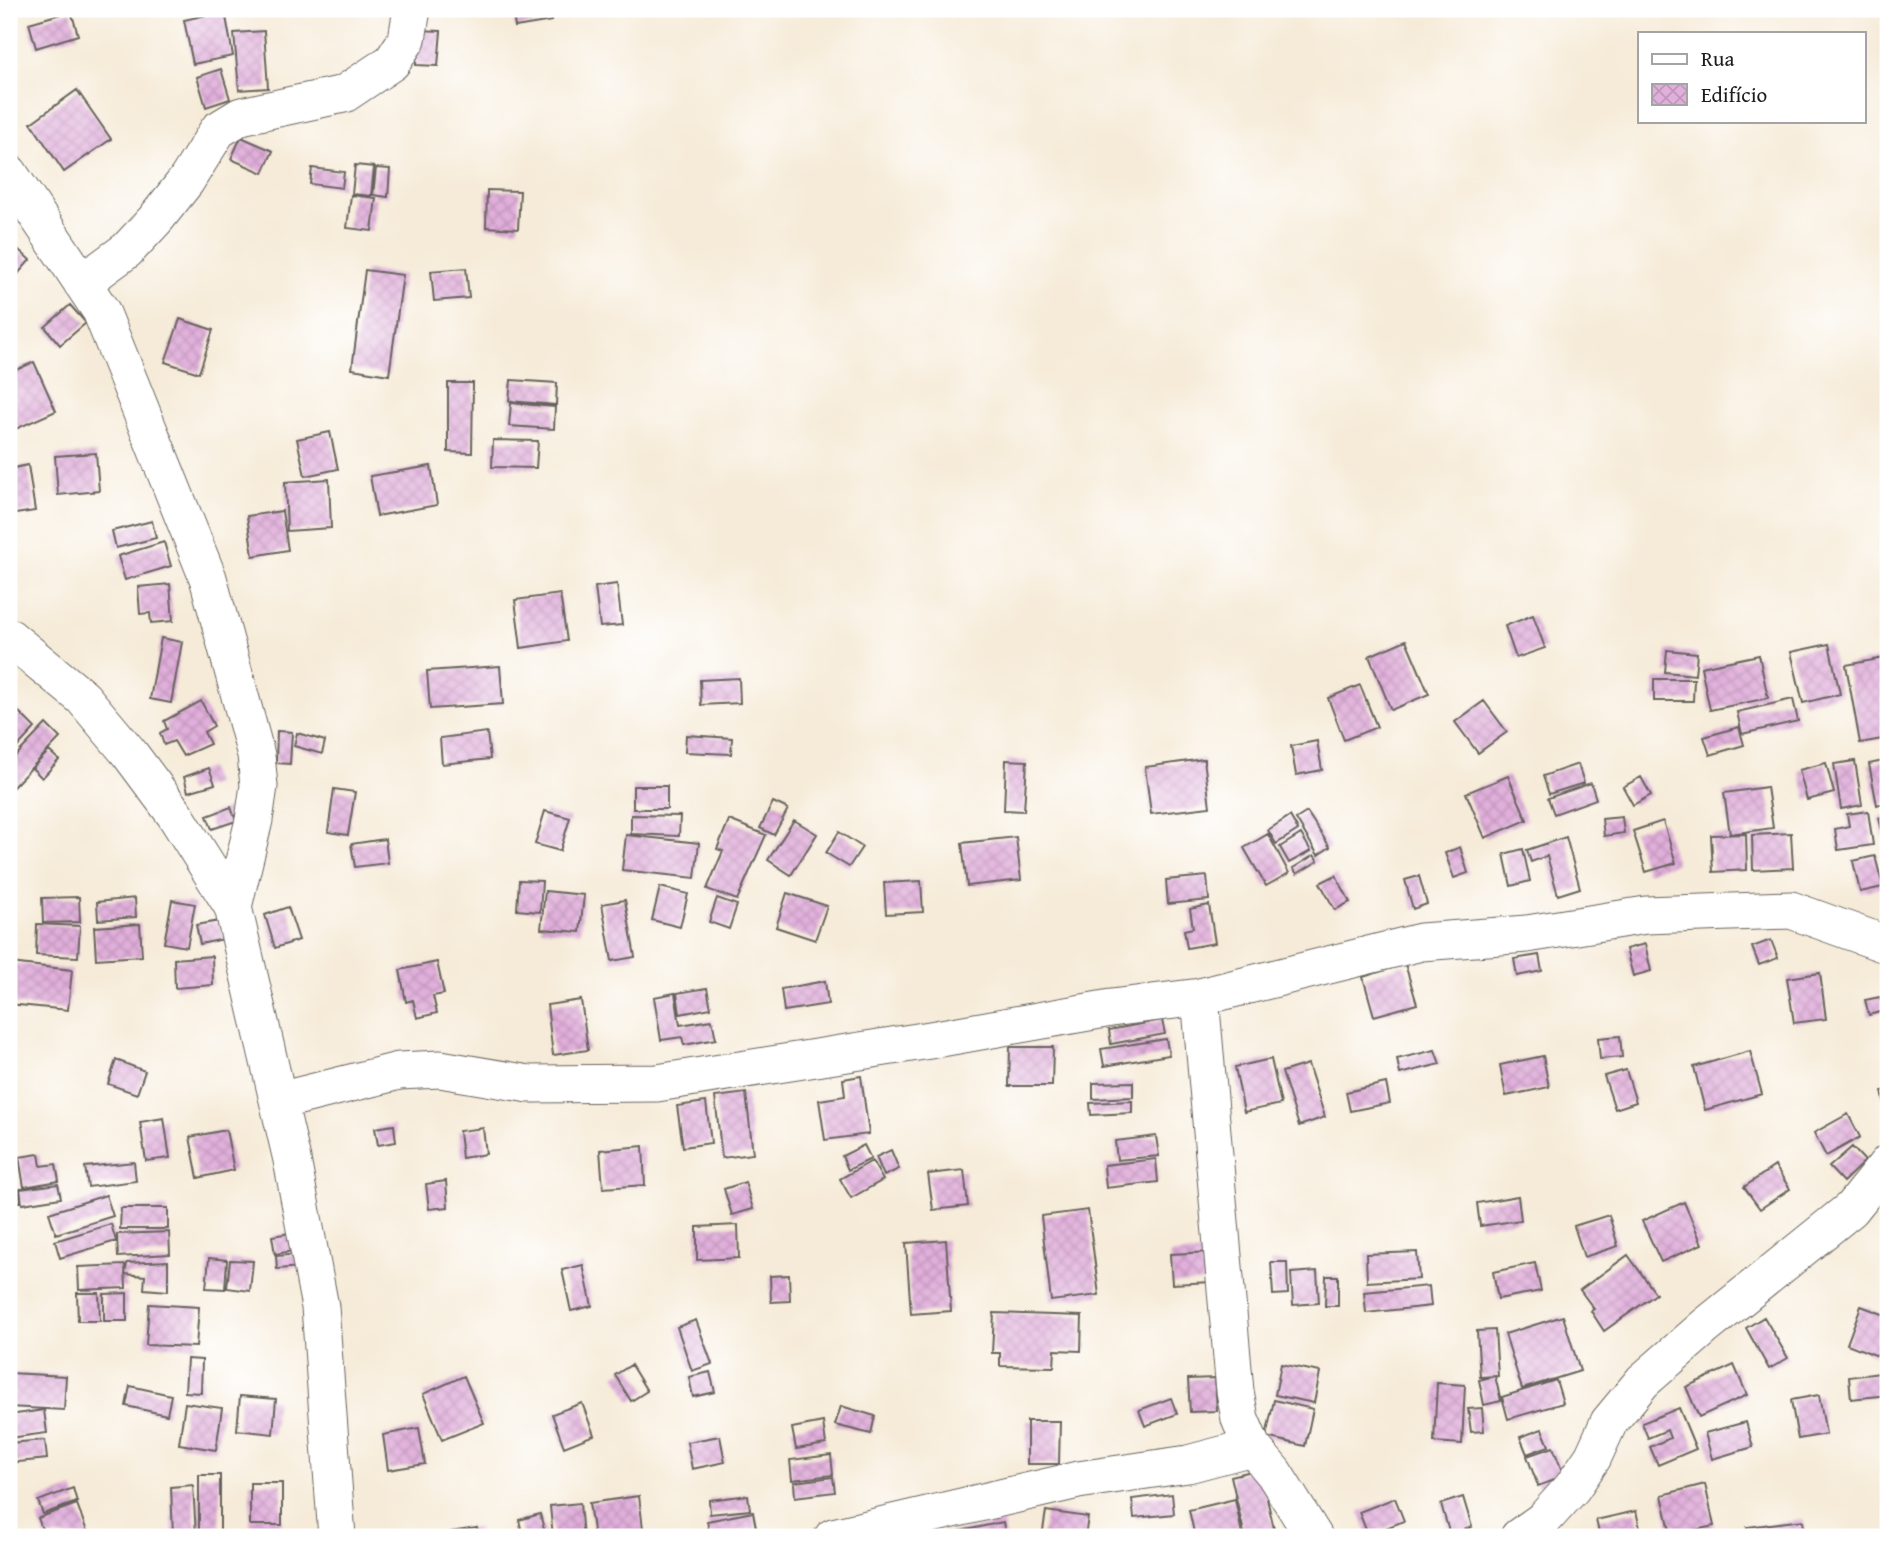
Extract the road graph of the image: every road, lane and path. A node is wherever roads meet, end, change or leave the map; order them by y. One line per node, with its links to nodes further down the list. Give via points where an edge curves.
1 (412, 9): 3 (street, via 407,39 392,62 344,94 241,116 218,130 155,220 127,250)
2 (9, 173): 3 (street)
3 (82, 283): 5 (street, via 101,311 208,578 256,755 254,820)
4 (9, 637): 5 (street, via 83,698 130,754 174,813)
5 (233, 907): 8 (street)
6 (1888, 945): 7 (street, via 1791,910 1646,915 1527,934 1421,942)
7 (1200, 998): 8 (street, via 1111,1008 657,1083 529,1084 440,1069 412,1070); 10 (street, via 1235,1391)
8 (279, 1101): 11 (street, via 320,1307)
9 (1888, 1163): 14 (street, via 1852,1209 1643,1381 1609,1422 1572,1488 1543,1520)
10 (1252, 1447): 12 (street, via 1188,1464 1078,1480); 13 (street)
11 (337, 1537)
12 (833, 1537)
13 (1314, 1537)
14 (1519, 1537)

